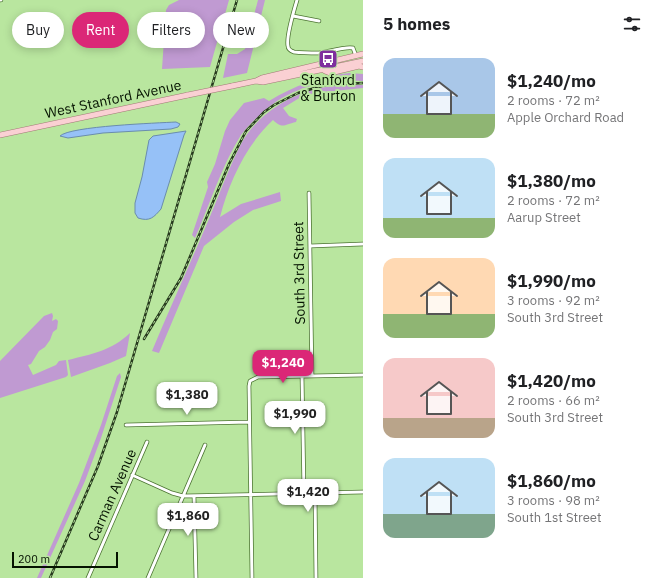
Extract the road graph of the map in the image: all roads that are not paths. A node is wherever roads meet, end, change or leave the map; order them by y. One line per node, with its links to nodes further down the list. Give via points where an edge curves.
1 (297, 0): 2 (street)
2 (293, 16): 3 (street); 5 (street, via 288,39 291,51 317,53 349,47 353,48)
3 (320, 21)
4 (363, 54): 5 (main road)
5 (356, 56): 9 (main road)
6 (363, 61): 8 (main road)
7 (363, 67): 8 (main road, via 330,73)
8 (324, 70): 9 (main road, via 263,82)
9 (256, 81): 10 (main road, West Stanford Avenue, bridge)
10 (0, 135)
11 (309, 193): 13 (street, South 3rd Street)
12 (363, 244): 13 (street)
13 (310, 246): 16 (street, South 3rd Street)
14 (363, 375): 16 (street)
15 (302, 376): 16 (street); 17 (street, via 252,379 249,386); 23 (street)
16 (312, 376)
17 (249, 422): 18 (street); 25 (street)
18 (126, 425)
19 (147, 442): 21 (street, Carman Avenue)
20 (205, 445): 26 (street)
21 (132, 475): 26 (street); 28 (street, Carman Avenue)
22 (363, 492): 24 (street)
23 (304, 493): 24 (street); 25 (street)
24 (315, 493): 32 (street)
25 (251, 494): 27 (street); 31 (street)
26 (183, 496): 27 (street); 29 (street)
27 (194, 496): 30 (street)
28 (88, 578)
29 (148, 578)
30 (196, 578)
31 (252, 578)
32 (316, 578)

